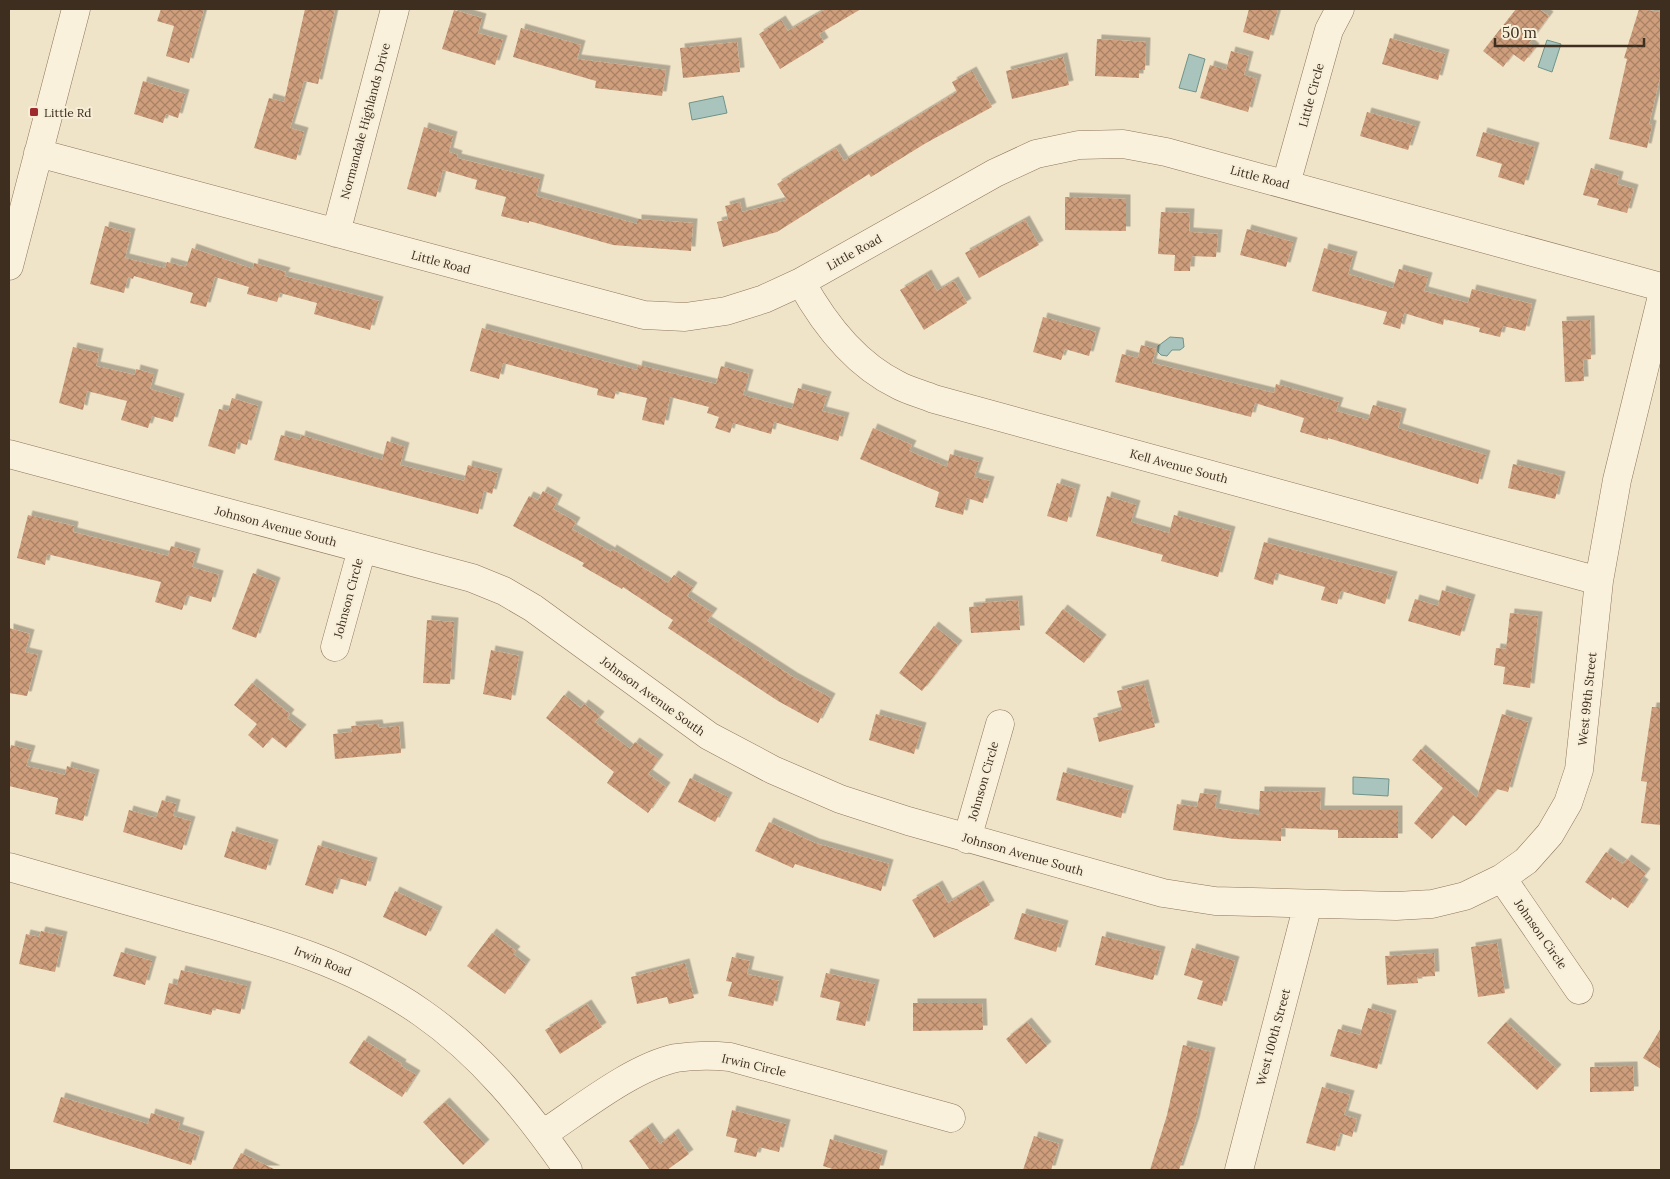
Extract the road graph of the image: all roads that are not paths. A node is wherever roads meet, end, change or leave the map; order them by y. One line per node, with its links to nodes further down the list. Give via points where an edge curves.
1 (76, 9): 4 (street)
2 (395, 9): 6 (street, Normandale Highlands Drive)
3 (1340, 9): 5 (street, Little Circle, via 1329,30)
4 (38, 153): 6 (street, Little Road); 7 (street)
5 (1286, 184): 8 (street, Little Road, via 1158,150 1123,144 1079,145 1036,154 996,173); 9 (street, Little Road)
6 (336, 233): 8 (street, Little Road, via 644,316 685,317 726,311 764,299)
7 (9, 266)
8 (801, 282): 13 (street, Kell Avenue South, via 814,306 865,364 897,385 934,399)
9 (1661, 287)
10 (1661, 300): 13 (street, West 99th Street, via 1617,480)
11 (9, 454): 12 (street, Johnson Avenue South)
12 (362, 549): 14 (street, Johnson Circle); 16 (street, Johnson Avenue South, via 472,578 504,591 533,608 709,736 773,770 840,799)
13 (1599, 580): 18 (street, West 99th Street, via 1579,770 1568,803 1550,834 1526,861)
14 (335, 647)
15 (1000, 724): 16 (street, Johnson Circle)
16 (967, 839): 19 (street, Johnson Avenue South, via 1163,893 1215,902)
17 (9, 867): 22 (street, Irwin Road, via 266,940 321,958 373,983 422,1013 467,1049 507,1089)
18 (1502, 878): 19 (street, West 99th Street, via 1465,896 1432,904); 20 (street, Johnson Circle)
19 (1308, 904): 24 (street, West 100th Street)
20 (1579, 990)
21 (950, 1118): 22 (street, Irwin Circle, via 730,1057 702,1055 650,1067)
22 (543, 1134): 23 (street, Irwin Road)
23 (568, 1170)
24 (1239, 1170)

